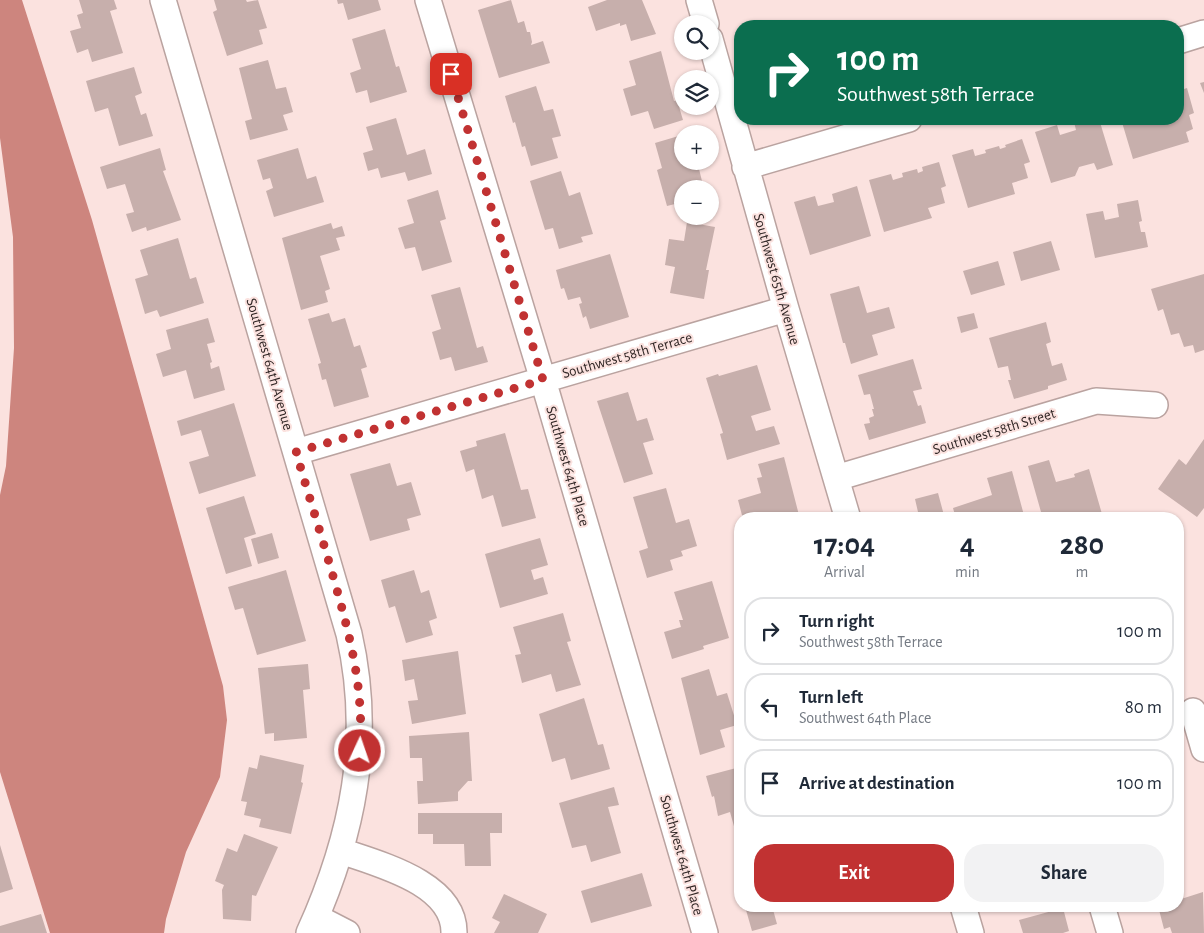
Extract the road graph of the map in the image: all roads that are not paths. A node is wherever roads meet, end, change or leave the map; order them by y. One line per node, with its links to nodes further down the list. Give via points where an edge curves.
1 (163, 0): 13 (street, Southwest 64th Avenue)
2 (428, 0): 11 (street, Southwest 64th Place)
3 (699, 0): 4 (street)
4 (703, 15)
5 (1204, 33): 6 (street)
6 (1184, 38)
7 (716, 60): 9 (street, Southwest 65th Avenue)
8 (888, 125): 9 (street)
9 (745, 167): 10 (street, Southwest 65th Avenue)
10 (786, 309): 11 (street, Southwest 58th Terrace); 14 (street, Southwest 65th Avenue)
11 (543, 380): 13 (street, Southwest 58th Terrace); 24 (street, Southwest 64th Place)
12 (1155, 405): 14 (street, Southwest 58th Street, via 1096,401)
13 (296, 452): 18 (street, Southwest 64th Avenue, via 350,634 360,690 360,751)
14 (836, 478): 15 (street, Southwest 65th Avenue)
15 (846, 512)
16 (1193, 711): 17 (street)
17 (1204, 749)
18 (340, 851): 21 (street, Southwest 64th Avenue, via 332,881); 23 (street, via 403,875 434,891 452,916)
19 (965, 912): 25 (street)
20 (1104, 912): 26 (street)
21 (313, 925): 22 (street)
22 (347, 933)
23 (454, 933)
24 (705, 933)
25 (971, 933)
26 (1110, 933)

